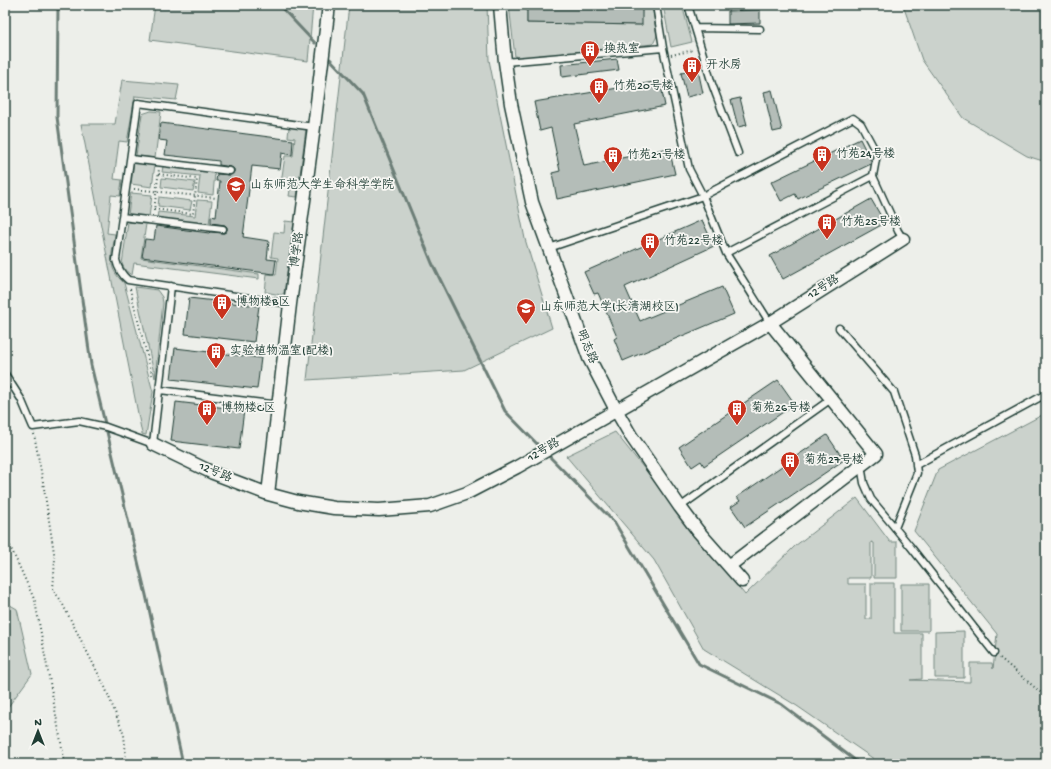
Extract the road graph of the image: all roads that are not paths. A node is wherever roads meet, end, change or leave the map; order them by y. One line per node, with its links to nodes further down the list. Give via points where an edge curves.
1 (329, 5): 9 (street, 博学路)
2 (500, 5): 8 (street, 明志路)
3 (656, 5): 7 (lane)
4 (688, 5): 5 (lane)
5 (695, 28): 6 (lane); 10 (lane, via 712,84)
6 (760, 29)
7 (663, 48): 8 (lane); 14 (lane, via 689,169)
8 (505, 62): 18 (street, 明志路, via 511,104 532,202)
9 (314, 127): 11 (lane, via 138,103); 21 (street, 博学路)
10 (738, 153)
11 (131, 159): 12 (lane); 15 (lane)
12 (230, 170)
13 (873, 176): 14 (lane, via 877,154 861,124 853,118); 17 (lane); 19 (lane)
14 (703, 196): 18 (lane); 19 (lane)
15 (122, 217): 16 (lane); 20 (lane, via 116,260 122,274 128,280)
16 (223, 229)
17 (903, 239): 22 (street, 12号路)
18 (549, 248): 29 (street, 明志路, via 589,358)
19 (726, 253): 22 (lane)
20 (171, 286): 21 (lane); 25 (lane)
21 (290, 304): 28 (street, 博学路)
22 (770, 323): 27 (street); 29 (street, 12号路)
23 (839, 328): 32 (lane, via 894,392)
24 (5, 374): 30 (lane, via 21,399 32,427 79,421 106,427)
25 (160, 390): 28 (lane); 30 (lane)
26 (1046, 394): 32 (lane)
27 (831, 399): 31 (street, via 876,454); 34 (lane)
28 (279, 405): 33 (street, 博学路)
29 (616, 410): 33 (street, 12号路, via 467,493 430,506 379,510 334,508); 34 (street, 明志路)
30 (153, 444): 33 (street, 12号路, via 213,473)
31 (861, 465): 35 (lane, via 864,483 872,499); 36 (street)
32 (916, 465): 35 (lane, via 917,473)
33 (268, 494)
34 (680, 507): 36 (street, 明志路)
35 (895, 528): 38 (lane)
36 (729, 566): 37 (street, 明志路)
37 (742, 581)
38 (994, 653)

